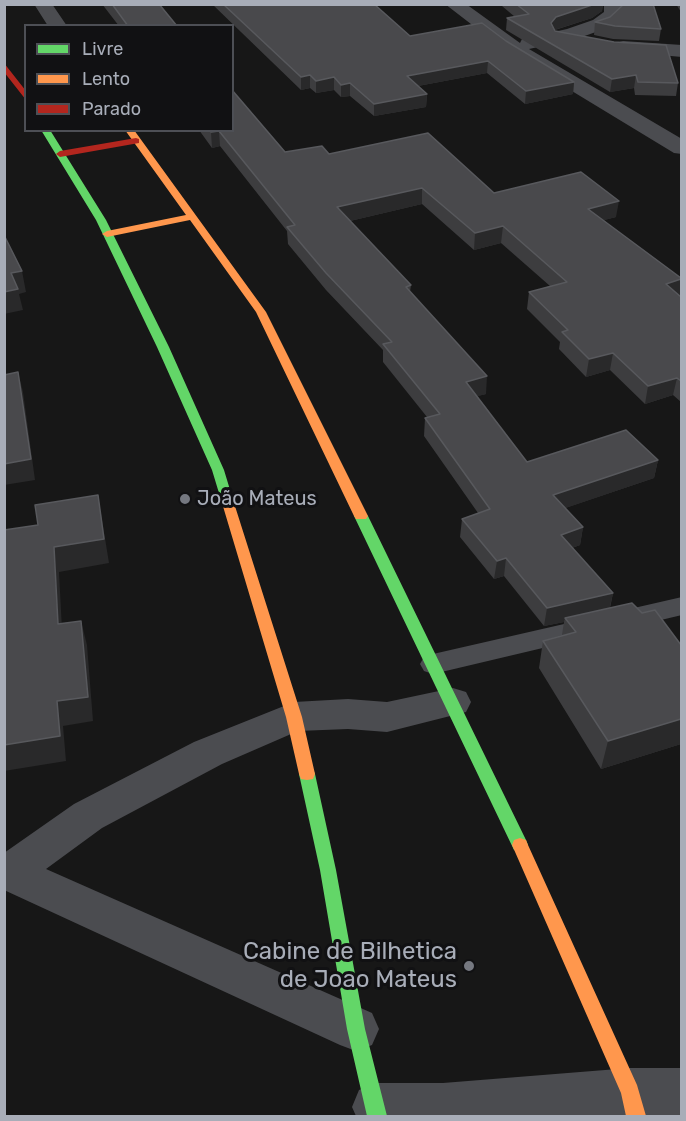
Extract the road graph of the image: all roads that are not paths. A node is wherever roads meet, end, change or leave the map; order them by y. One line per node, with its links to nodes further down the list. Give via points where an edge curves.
1 (43, 4): 4 (street)
2 (454, 4): 6 (street)
3 (613, 4): 5 (street, via 613,14 600,24)
4 (57, 24)
5 (562, 36): 6 (street); 7 (street, via 601,45)
6 (513, 47): 12 (street)
7 (681, 51)
8 (4, 65): 9 (main road)
9 (24, 95)
10 (46, 132): 13 (main road)
11 (133, 136): 13 (main road); 14 (main road)
12 (681, 148)
13 (60, 154): 15 (main road)
14 (192, 217): 15 (main road); 17 (main road, via 261,312)
15 (107, 234): 19 (main road, via 218,470)
16 (681, 606): 17 (lane)
17 (434, 664): 18 (main road)
18 (453, 702): 19 (street, via 387,717); 23 (main road)
19 (294, 717): 20 (street, via 208,753 88,816); 21 (main road, via 328,870)
20 (7, 872): 21 (street)
21 (356, 1029): 24 (main road)
22 (681, 1092): 23 (street)
23 (633, 1104): 24 (street)
24 (376, 1112)

